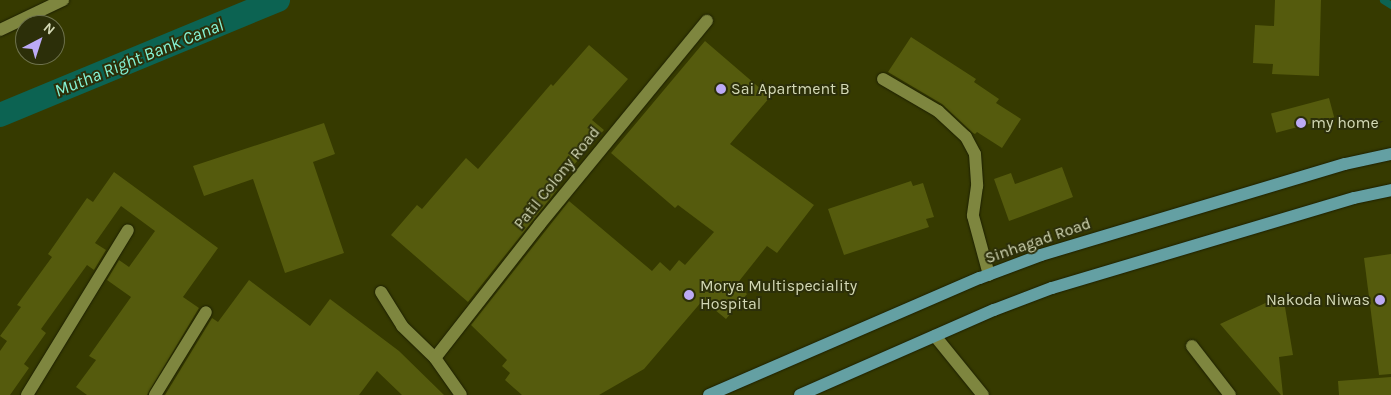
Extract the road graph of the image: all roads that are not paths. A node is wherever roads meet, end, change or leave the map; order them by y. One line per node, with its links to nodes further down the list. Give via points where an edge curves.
1 (63, 0): 3 (street)
2 (706, 21): 13 (street, Patil Colony Road)
3 (0, 30)
4 (883, 79): 8 (street, via 938,111 966,137 975,154 977,186 973,216)
5 (1391, 154): 8 (main road, Sinhagad Road, via 1345,164 1051,252)
6 (1391, 190): 11 (main road, via 1354,198 1052,288)
7 (128, 230): 14 (street)
8 (989, 275): 17 (main road, Sinhagad Road)
9 (381, 292): 13 (street, via 402,326)
10 (206, 312): 15 (street)
11 (935, 336): 18 (main road); 19 (street)
12 (1192, 346): 20 (street)
13 (435, 358): 16 (street)
14 (27, 395)
15 (155, 395)
16 (461, 395)
17 (709, 395)
18 (800, 395)
19 (983, 395)
20 (1230, 395)

